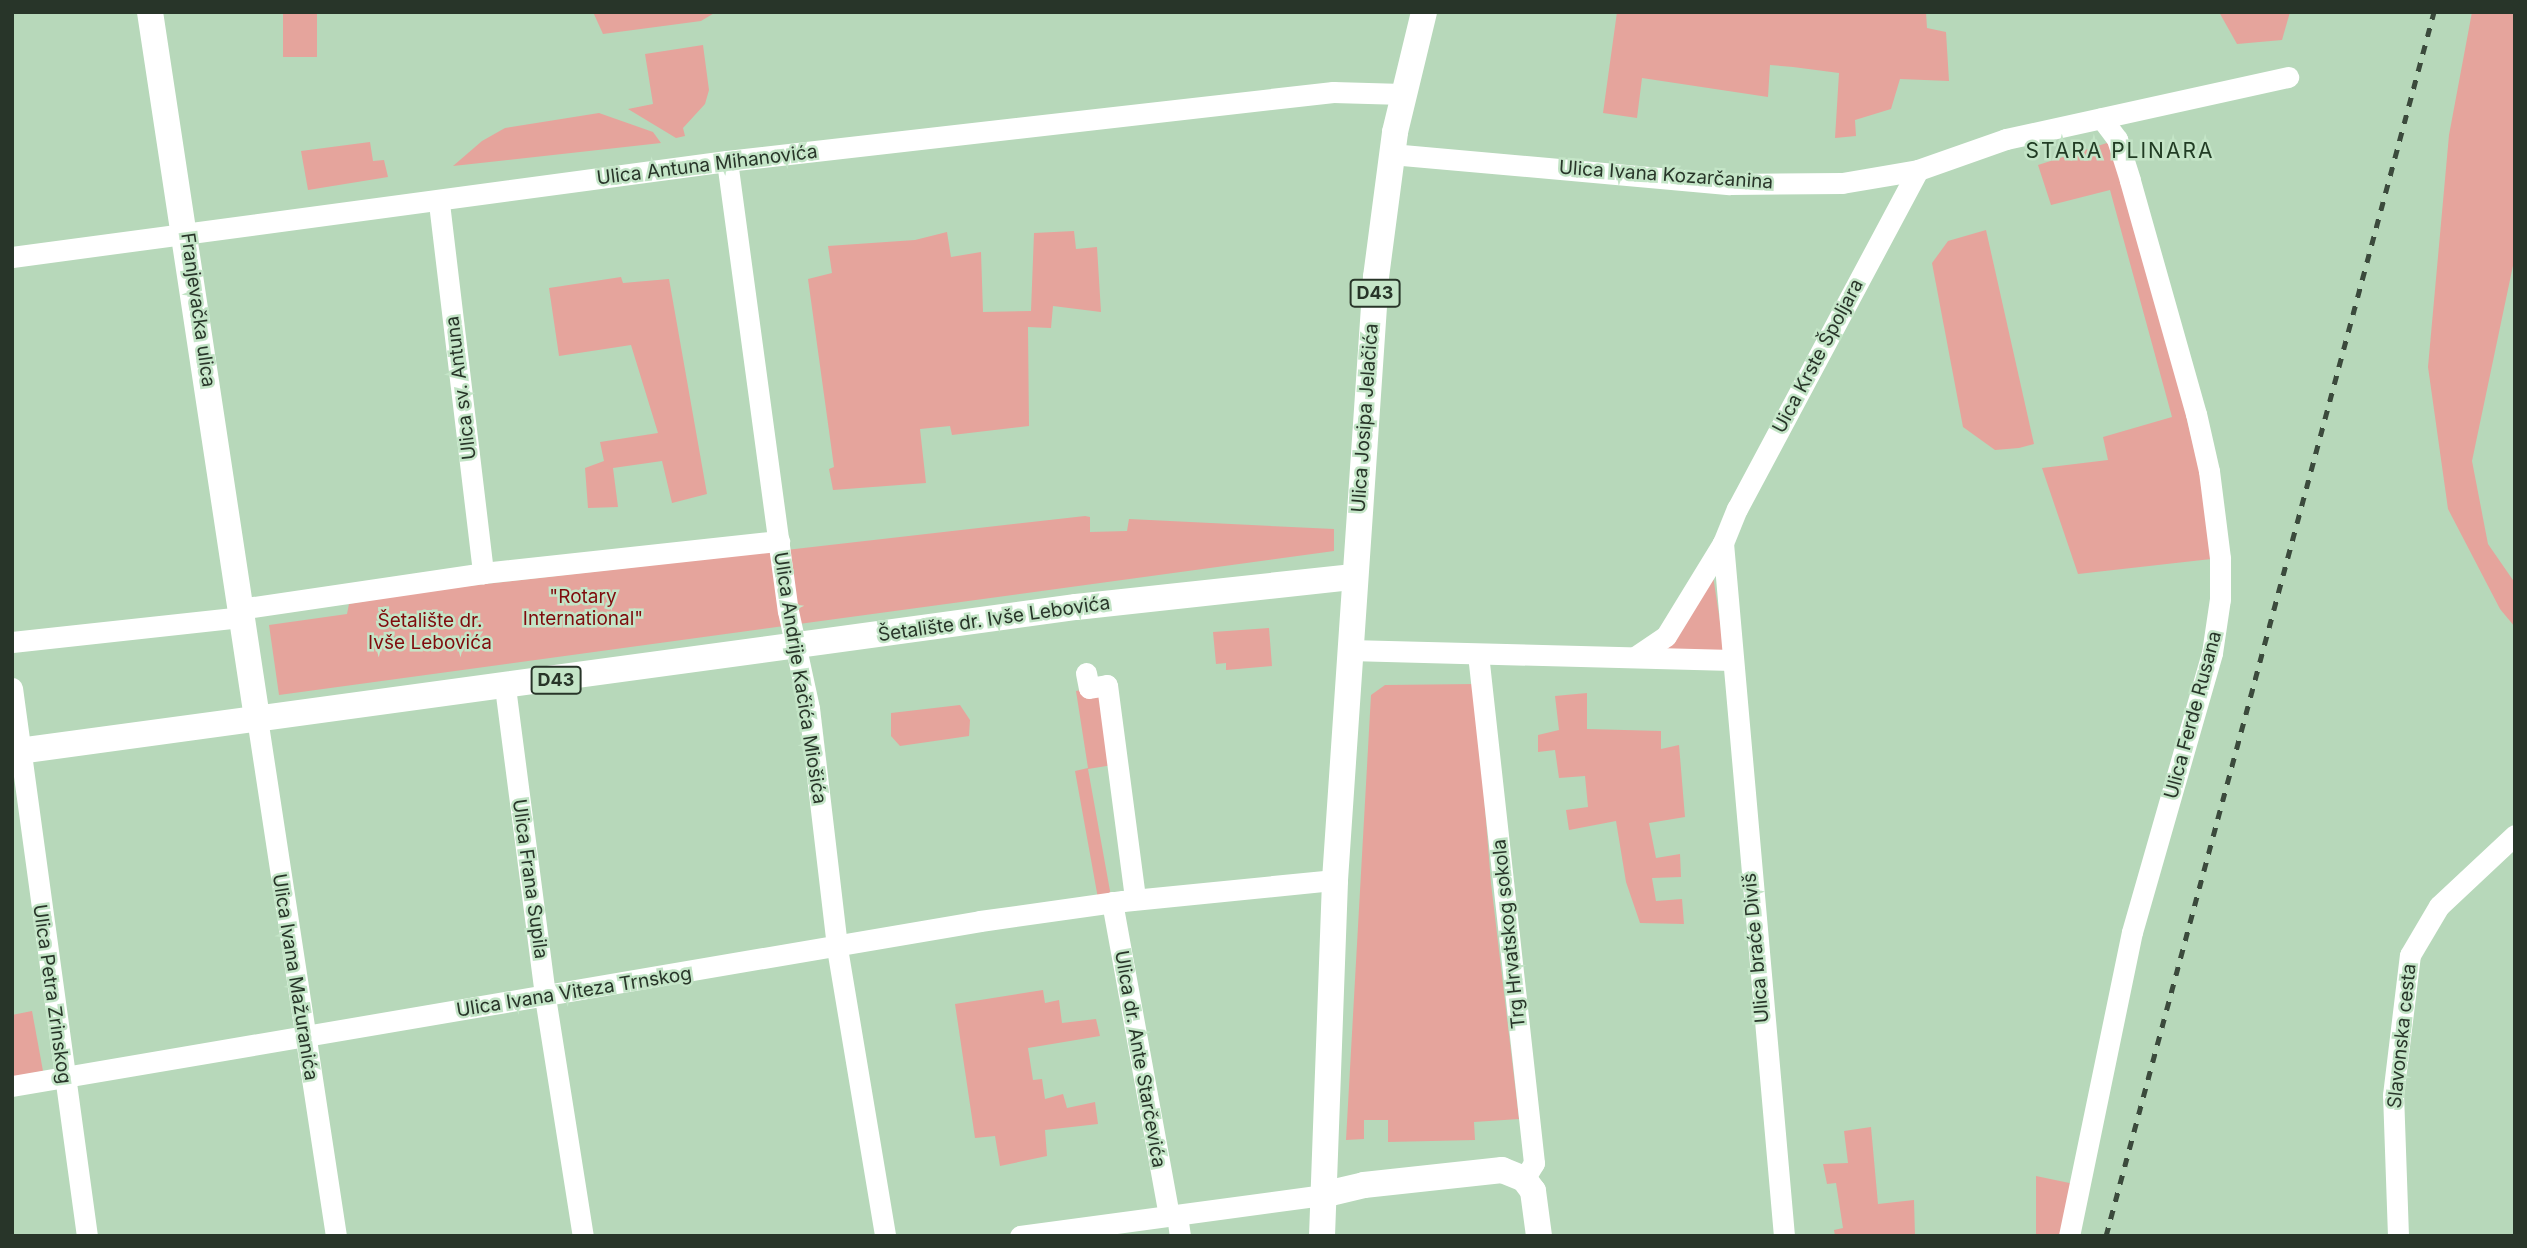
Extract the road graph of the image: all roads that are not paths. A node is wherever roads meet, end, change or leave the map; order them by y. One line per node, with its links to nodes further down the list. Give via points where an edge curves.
1 (150, 12): 10 (main road, Franjevačka ulica)
2 (1424, 12): 4 (main road, Ulica Josipa Jelačića / D43)
3 (2288, 77): 5 (street)
4 (1403, 94): 6 (main road, Ulica Josipa Jelačića / D43); 7 (street, Ulica Antuna Mihanovića, via 1333,92)
5 (2101, 118): 8 (street, Ulica Ivana Kozarčanina, via 2006,139); 49 (street, Ulica Ferde Rusana, via 2117,139 2196,414 2212,493 2220,599 2211,653 2132,932)
6 (1391, 154): 8 (street, Ulica Ivana Kozarčanina, via 1730,184 1842,183); 15 (main road, Ulica Josipa Jelačića / D43, via 1376,277)
7 (727, 161): 9 (street, Ulica Antuna Mihanovića); 12 (street, Ulica Andrije Kačića Miošića)
8 (1917, 170): 13 (street, Uica Krste Špoljara)
9 (439, 203): 10 (street, Ulica Antuna Mihanovića); 14 (street, Ulica sv. Antuna)
10 (187, 233): 11 (street, Ulica Antuna Mihanovića); 16 (main road, Franjevačka ulica)
11 (12, 257)
12 (779, 541): 14 (street); 18 (street, Ulica Andrije Kačića Miošića)
13 (1723, 543): 21 (street, Uica Krste Špoljara, via 1665,636); 22 (street, Uica Krste Špoljara)
14 (483, 573): 16 (street)
15 (1353, 577): 18 (main road, Šetalište dr. Ivše Lebovića / D43, via 1087,606); 19 (main road)
16 (240, 613): 17 (street); 26 (main road, Franjevačka ulica)
17 (12, 642)
18 (795, 647): 24 (main road, Šetalište dr. Ivše Lebovića / D43); 31 (street, Ulica Andrije Kačića Miošića, via 809,708)
19 (1349, 650): 20 (street); 29 (main road)
20 (1478, 654): 21 (street); 37 (street, Trg Hrvatskog sokola, via 1534,1163)
21 (1635, 657): 22 (street)
22 (1732, 660): 48 (street, Ulica braće Diviš)
23 (1086, 673): 30 (street, Ulica dr. Ante Starčevića, via 1089,688 1107,685)
24 (505, 687): 26 (main road, Šetalište dr. Ivše Lebovića / D43); 32 (street, Ulica Frana Supila)
25 (12, 688): 27 (street, Ulica Petra Zrinskog)
26 (257, 718): 27 (main road, Šetalište dr. Ivše Lebovića / D43); 33 (street, Ulica Ivana Mažuranića)
27 (16, 751): 34 (street, Ulica Petra Zrinskog)
28 (2515, 835): 50 (street, Slavonska cesta, via 2439,906 2410,955 2393,1095)
29 (1335, 880): 30 (street, Ulica Ivana Viteza Trnskog); 36 (main road)
30 (1123, 901): 31 (street, Ulica Ivana Viteza Trnskog); 40 (street, Ulica dr. Ante Starčevića)
31 (837, 948): 32 (street, Ulica Ivana Viteza Trnskog); 44 (street, Ulica Andrije Kačića Miošića)
32 (545, 998): 33 (street, Ulica Ivana Viteza Trnskog); 43 (street, Ulica Frana Supila)
33 (305, 1035): 34 (street, Ulica Ivana Viteza Trnskog); 42 (street, Ulica Ivana Mažuranića)
34 (63, 1077): 35 (street, Ulica Ivana Viteza Trnskog); 41 (street, Ulica Petra Zrinskog)
35 (12, 1086)
36 (1327, 1142): 38 (main road, via 1345,1174); 39 (main road)
37 (1524, 1179): 38 (main road, via 1492,1170); 47 (main road, via 1536,1200)
38 (1364, 1185): 39 (main road)
39 (1322, 1195): 40 (street); 46 (main road)
40 (1175, 1222): 45 (street)
41 (87, 1236)
42 (336, 1236)
43 (583, 1236)
44 (885, 1236)
45 (1020, 1236)
46 (1322, 1236)
47 (1539, 1236)
48 (1784, 1236)
49 (2069, 1236)
50 (2398, 1236)

